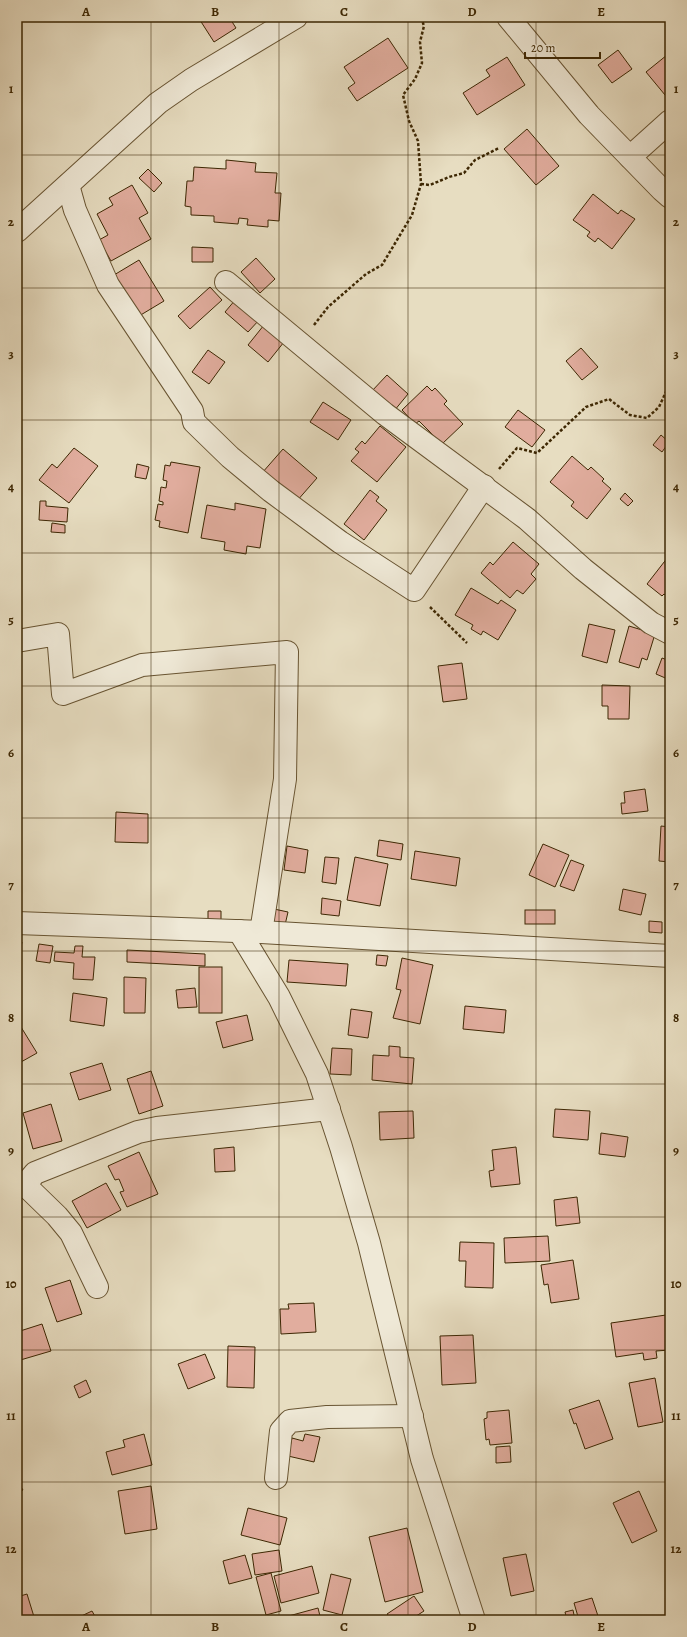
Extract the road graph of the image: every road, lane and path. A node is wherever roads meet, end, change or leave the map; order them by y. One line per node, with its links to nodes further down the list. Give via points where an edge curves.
1 (296, 17): 7 (street, via 191,80 158,103)
2 (421, 17): 8 (path, via 424,26 420,42 422,63 415,79 403,95 409,121 418,141)
3 (508, 17): 6 (street, via 589,115)
4 (670, 121): 6 (street)
5 (499, 148): 8 (path, via 475,160 464,173 449,176 430,185)
6 (630, 157): 9 (street)
7 (68, 184): 10 (street); 15 (street, via 75,210 108,285 192,411 194,422 230,457 271,491 340,542)
8 (421, 184): 12 (path, via 412,215 382,265 366,274 328,307)
9 (670, 197)
10 (17, 231)
11 (226, 282): 12 (street)
12 (299, 344): 14 (street, via 385,414)
13 (670, 383): 14 (path, via 660,407 647,418 630,415 609,399 586,407 537,453 516,448)
14 (484, 486): 15 (street); 16 (street, via 528,519 583,569 651,623)
15 (414, 590): 18 (path)
16 (670, 633)
17 (17, 641): 21 (street, via 58,634 63,694 142,665 287,652 285,779)
18 (467, 643)
19 (17, 923): 20 (street)
20 (239, 931): 21 (street); 23 (street, via 267,976 300,1038 317,1074)
21 (261, 932): 22 (street)
22 (670, 956)
23 (329, 1109): 24 (street, via 182,1124 138,1132 36,1173); 26 (street, via 369,1243)
24 (21, 1187): 25 (street, via 56,1216 71,1233)
25 (97, 1287)
26 (412, 1416): 27 (street, via 327,1417 290,1421 281,1431); 28 (street, via 422,1459)
27 (276, 1478)
28 (474, 1620)

